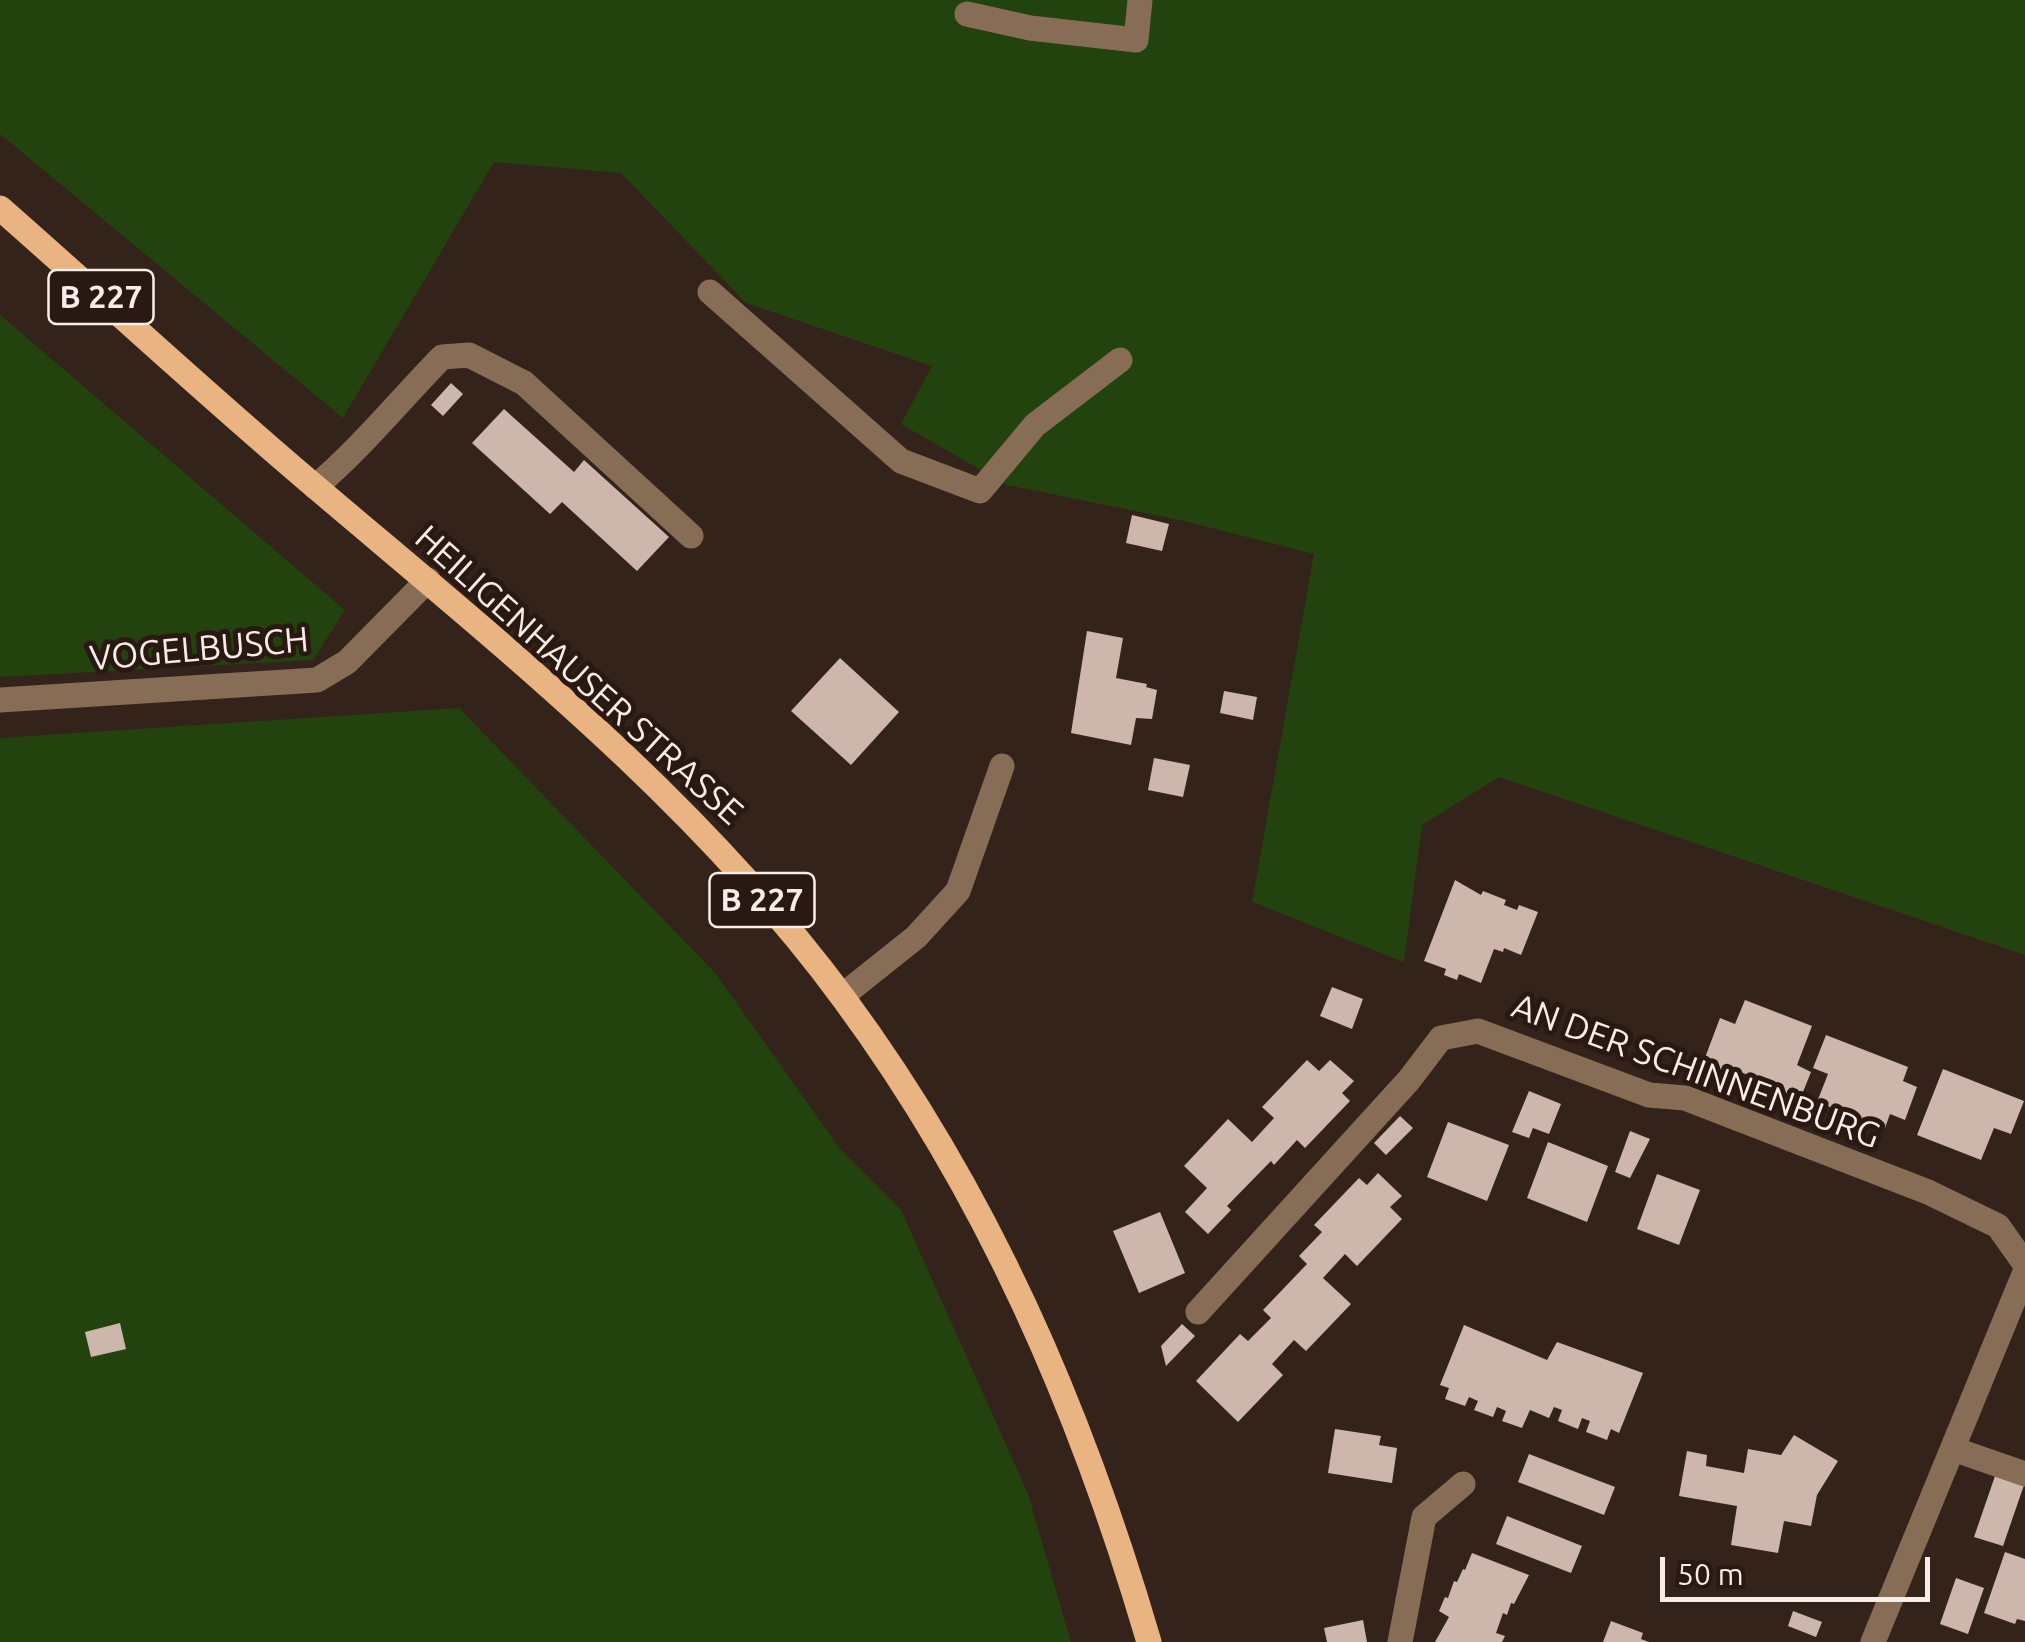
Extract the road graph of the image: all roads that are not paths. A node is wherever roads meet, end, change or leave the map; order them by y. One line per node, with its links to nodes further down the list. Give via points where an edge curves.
1 (1140, 0): 2 (street, via 1136,40)
2 (967, 14)
3 (0, 208): 6 (main road, HEILIGENHAUSER STRASSE / B 227)
4 (710, 292): 5 (street, via 901,461 980,491 1035,424)
5 (1120, 360)
6 (315, 487): 7 (street, via 442,357 469,355 524,383); 8 (main road, HEILIGENHAUSER STRASSE / B 227)
7 (691, 536)
8 (428, 580): 9 (street, VOGELBUSCH, via 347,662 317,680); 11 (main road, HEILIGENHAUSER STRASSE / B 227, via 716,846)
9 (0, 700)
10 (1002, 766): 11 (street, via 958,892 916,937)
11 (842, 996): 17 (main road, HEILIGENHAUSER STRASSE / B 227, via 935,1136 1018,1286 1083,1440)
12 (2025, 1268): 13 (street, AN DER SCHINNENBURG, via 1998,1226 1928,1192 1685,1098 1650,1095 1478,1030 1441,1038); 14 (street, AN DER SCHINNENBURG)
13 (1198, 1312)
14 (1953, 1449): 15 (street); 19 (street, AN DER SCHINNENBURG)
15 (2025, 1474)
16 (1463, 1484): 18 (street, via 1424,1517)
17 (1148, 1642)
18 (1400, 1642)
19 (1873, 1642)

